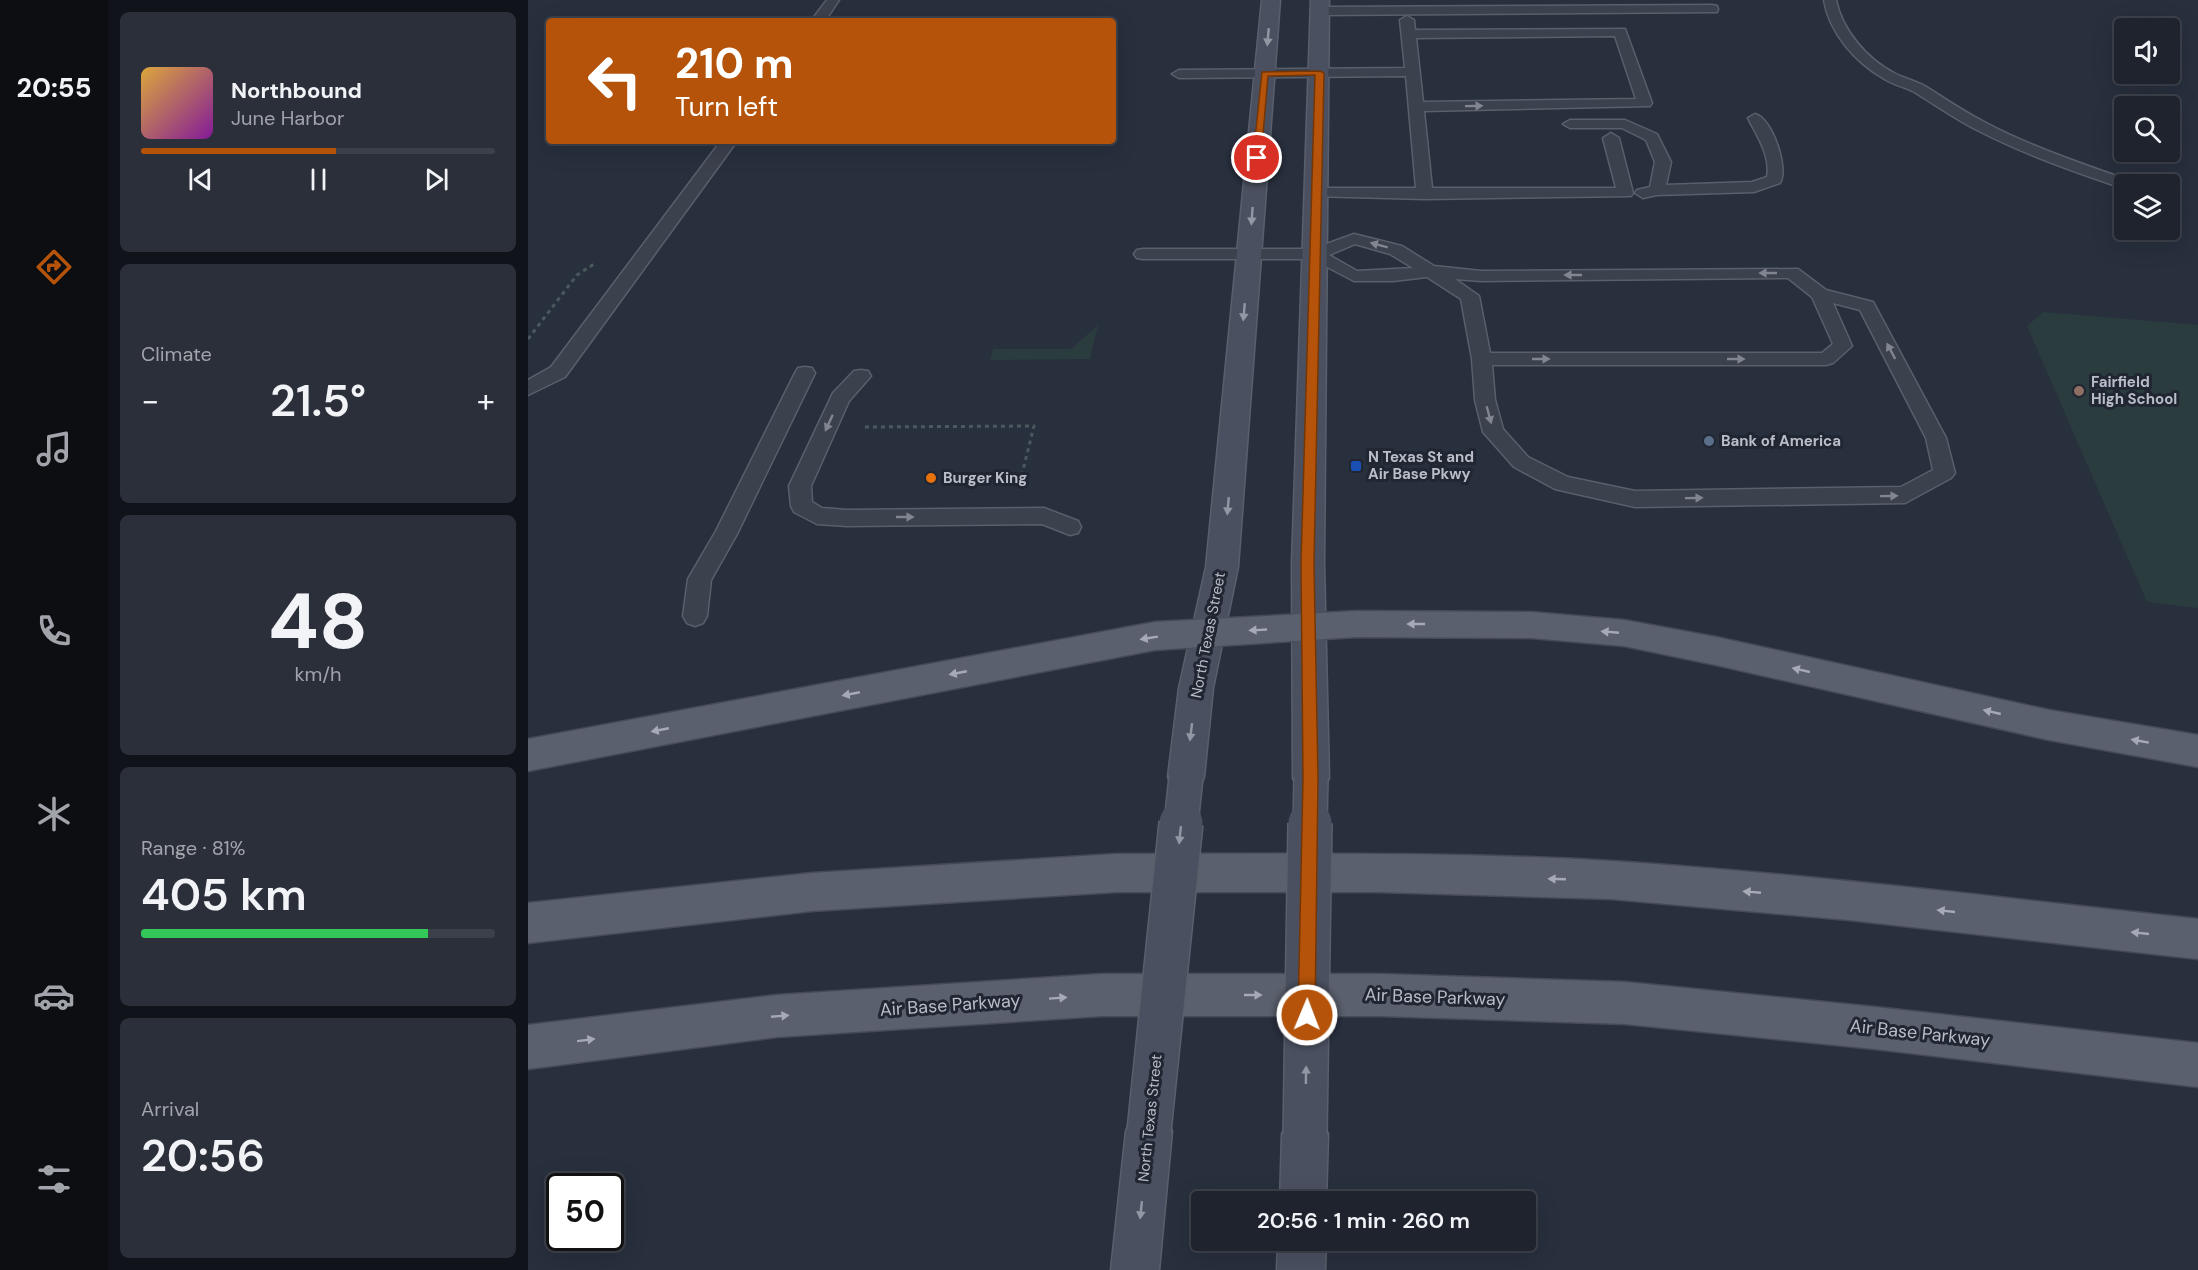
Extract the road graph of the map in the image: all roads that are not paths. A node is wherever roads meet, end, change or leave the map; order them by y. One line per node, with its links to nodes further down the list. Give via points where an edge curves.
1 (833, 0): 7 (lane)
2 (1271, 0): 12 (main road, North Texas Street, one-way to 12)
3 (1830, 0): 18 (lane, via 1830,11 1843,32 1888,75 2013,142)
4 (1320, 6): 5 (lane); 10 (main road)
5 (1406, 6): 6 (lane); 8 (lane)
6 (1712, 9)
7 (820, 18)
8 (1409, 34): 9 (lane); 13 (lane, one-way to 8, via 1646,103 1620,32)
9 (1412, 72): 10 (lane); 13 (lane)
10 (1320, 73): 12 (lane); 20 (main road)
11 (1179, 74): 12 (lane)
12 (1264, 74): 23 (main road, North Texas Street, one-way to 23)
13 (1416, 106): 22 (lane)
14 (1755, 118): 19 (lane, via 1774,158 1774,180 1754,187)
15 (1570, 124): 19 (lane, via 1625,124 1652,137 1663,162)
16 (1611, 138): 21 (lane)
17 (727, 144): 31 (lane, via 558,372)
18 (2114, 180)
19 (1657, 190): 21 (lane)
20 (1317, 193): 22 (lane); 25 (main road)
21 (1625, 193): 22 (lane)
22 (1425, 194)
23 (1250, 253): 24 (lane); 25 (lane); 35 (main road, North Texas Street, one-way to 35, via 1222,567)
24 (1143, 254)
25 (1315, 254): 26 (lane, via 1354,276); 26 (lane, one-way to 25, via 1396,250 1354,238); 34 (main road)
26 (1431, 271): 27 (lane, one-way to 26, via 1792,273 1481,276); 28 (lane, via 1470,296)
27 (1820, 294): 28 (lane, one-way to 27, via 1826,359 1843,345); 28 (lane, one-way to 27, via 1485,400 1493,432 1521,462 1563,484 1635,499 1905,495 1944,473 1936,438 1867,306)
28 (1482, 359)
29 (805, 373): 33 (lane, via 700,579)
30 (861, 375): 32 (lane, one-way to 32, via 840,398 800,486 802,506 817,516 847,518 1044,516)
31 (528, 388)
32 (1070, 527)
33 (695, 616)
34 (1309, 627): 35 (main road, one-way to 35); 36 (main road, one-way to 34, via 2049,725 1624,633 1531,625); 42 (main road, one-way to 34, bridge, via 1311,778)
35 (1208, 633): 37 (main road, one-way to 37, via 1155,636); 44 (main road, North Texas Street, one-way to 44, bridge, via 1196,688)
36 (2198, 750)
37 (528, 755)
38 (528, 923): 39 (main road, one-way to 38, via 1850,901 1611,880 1379,873 1116,873 812,892)
39 (2198, 939)
40 (528, 1047): 41 (main road, Air Base Parkway, one-way to 41, via 777,1016 1090,996 1380,995 1625,1003)
41 (2198, 1065)
42 (1303, 1191)
43 (1302, 1251): 45 (main road)
44 (1135, 1270)
45 (1301, 1270)

